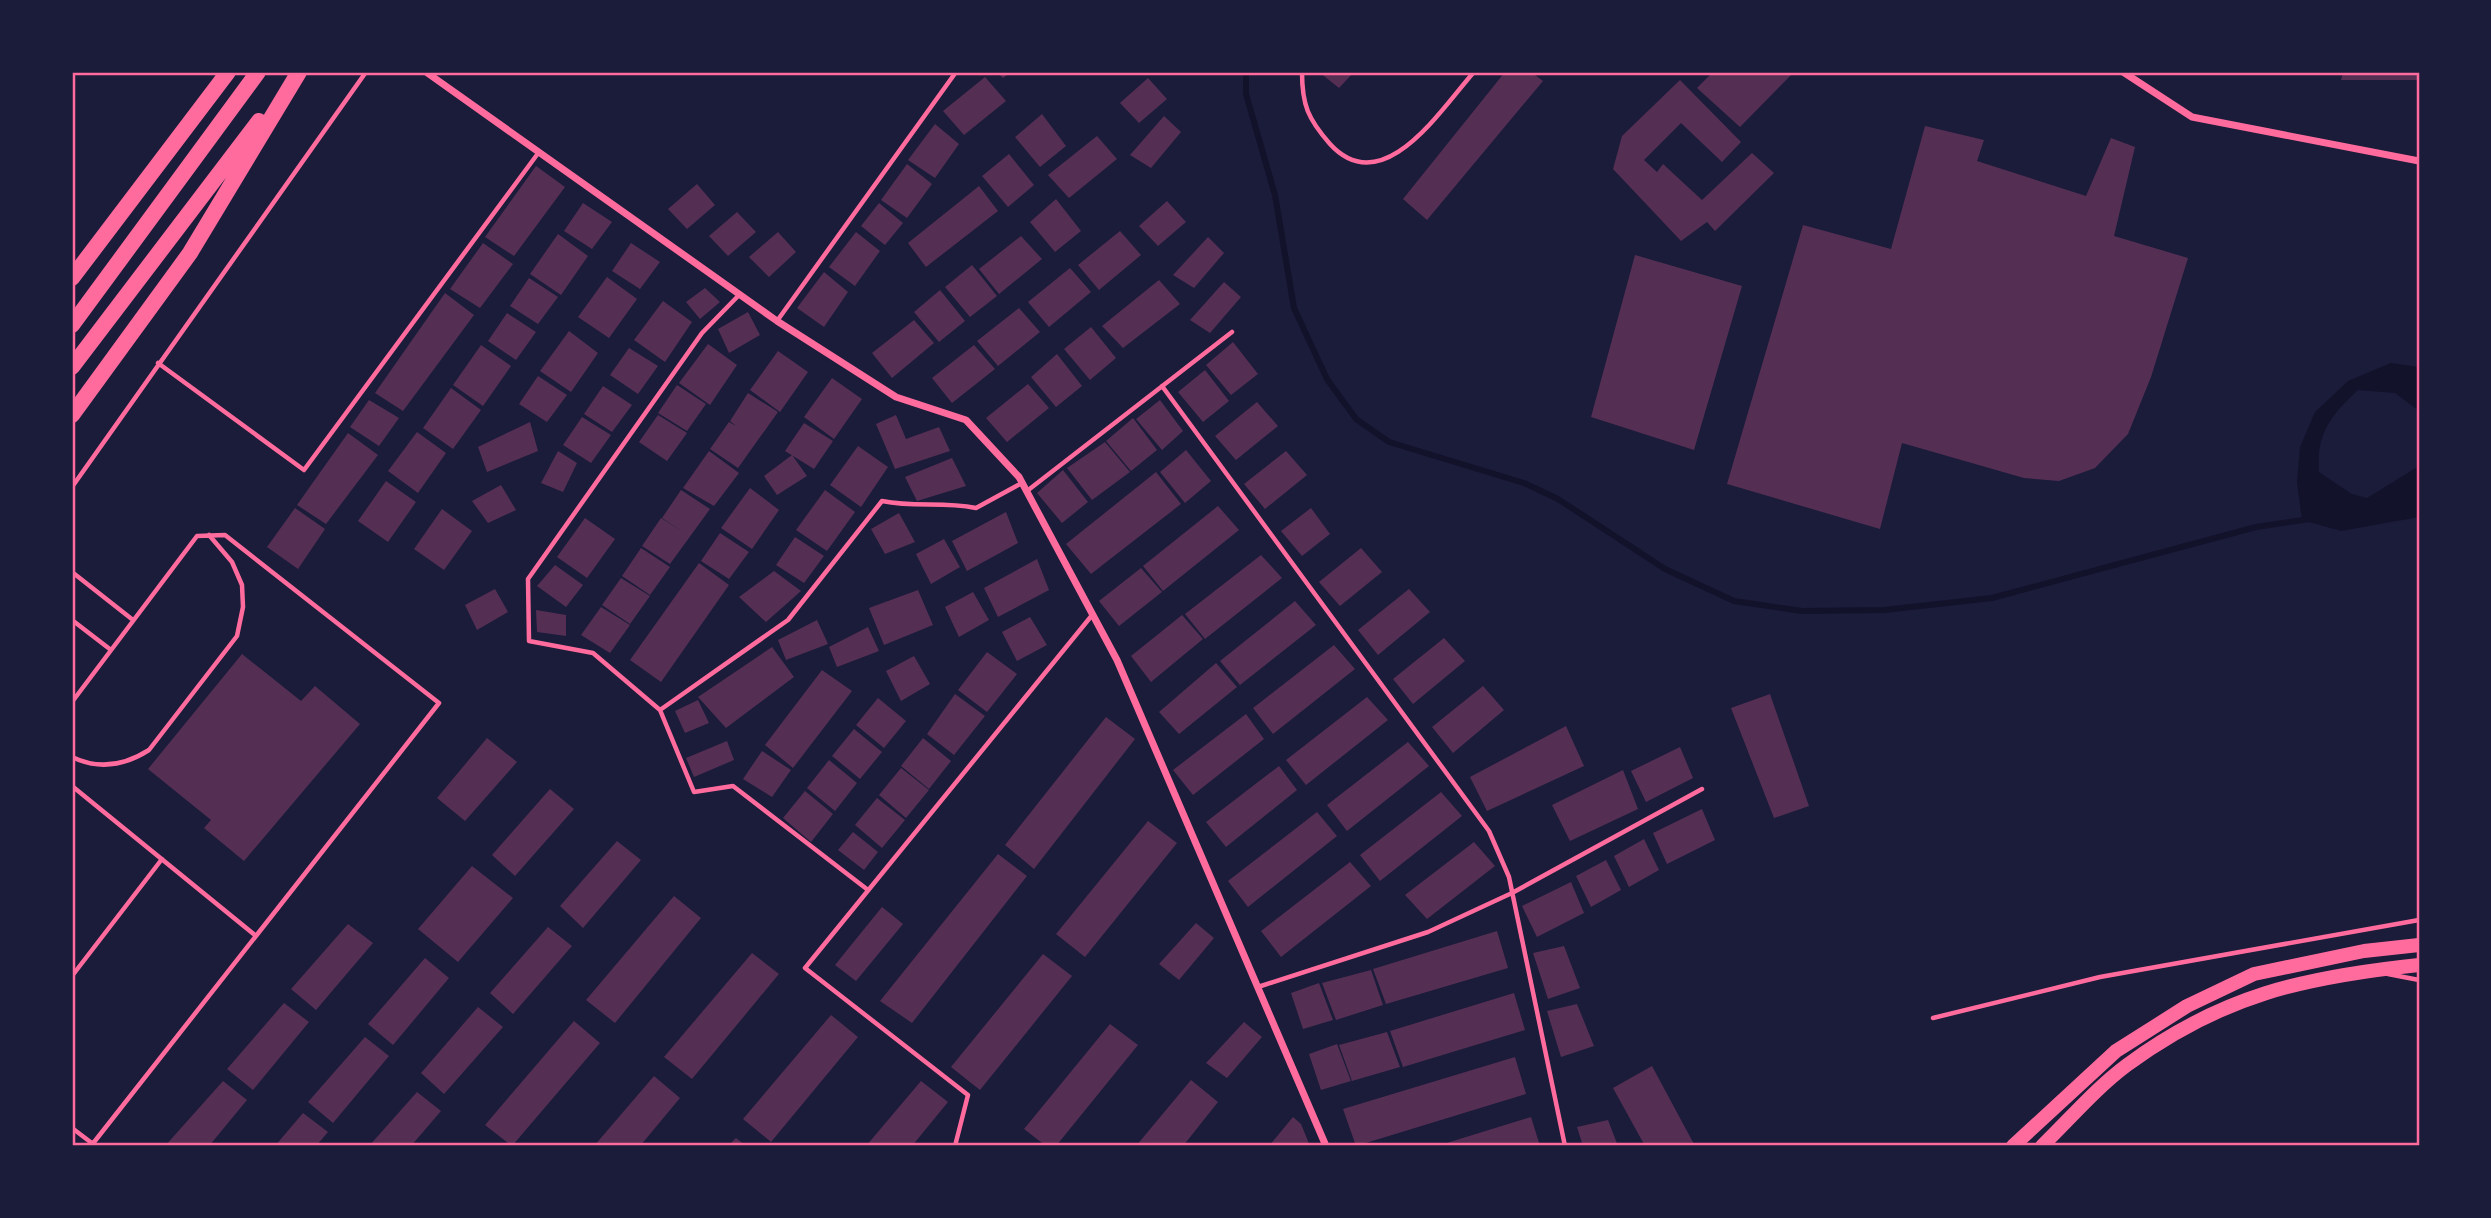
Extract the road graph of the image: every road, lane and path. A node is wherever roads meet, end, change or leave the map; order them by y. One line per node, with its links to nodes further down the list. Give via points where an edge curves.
1 (228, 72): 12 (main road)
2 (258, 72): 15 (main road)
3 (298, 72): 18 (main road); 20 (main road, via 190,253)
4 (366, 72): 17 (lane)
5 (426, 72): 10 (street)
6 (956, 72): 14 (lane)
7 (1302, 72): 8 (lane, via 1302,94 1311,123 1341,156 1358,164 1376,163 1405,150)
8 (1474, 72)
9 (2123, 72): 11 (street, via 2192,117)
10 (539, 152): 13 (street); 17 (lane, via 304,470)
11 (2419, 161)
12 (72, 278)
13 (740, 295): 14 (street); 31 (lane, via 702,333 528,579 529,641 593,653)
14 (777, 321): 21 (street, via 896,397 966,420)
15 (72, 326)
16 (1232, 332): 19 (lane)
17 (158, 363): 22 (lane)
18 (72, 367)
19 (1162, 386): 23 (lane); 37 (lane, via 1489,831)
20 (72, 415)
21 (1023, 483): 23 (street); 31 (lane, via 976,508 950,503 912,507 881,501 788,620)
22 (72, 487)
23 (1027, 491): 26 (street)
24 (209, 536): 27 (lane, via 197,536); 32 (lane, via 232,562 242,585 237,636 149,750 109,766); 39 (lane, via 225,535 439,703)
25 (72, 572): 27 (lane)
26 (1093, 614): 36 (lane); 45 (street)
27 (133, 620): 29 (lane)
28 (72, 621): 29 (lane)
29 (111, 650): 30 (lane)
30 (72, 702)
31 (660, 710): 36 (lane, via 694,792 733,786)
32 (72, 757)
33 (72, 786): 35 (lane)
34 (1702, 789): 37 (lane)
35 (162, 859): 39 (lane); 43 (lane)
36 (868, 890): 49 (lane, via 805,968 968,1095)
37 (1512, 893): 45 (lane, via 1429,932); 51 (lane)
38 (2419, 920): 46 (lane, via 2100,977)
39 (256, 936): 48 (lane)
40 (2419, 946): 52 (main road, via 2364,951 2254,974 2186,1006 2116,1051)
41 (2419, 965): 42 (main road)
42 (2367, 970): 44 (lane); 53 (main road, via 2273,988 2201,1017 2125,1067)
43 (72, 976)
44 (2419, 980)
45 (1258, 987): 50 (street)
46 (1933, 1018)
47 (72, 1128): 48 (lane)
48 (92, 1145)
49 (955, 1146)
50 (1326, 1146)
51 (1565, 1146)
52 (2013, 1146)
53 (2042, 1146)

